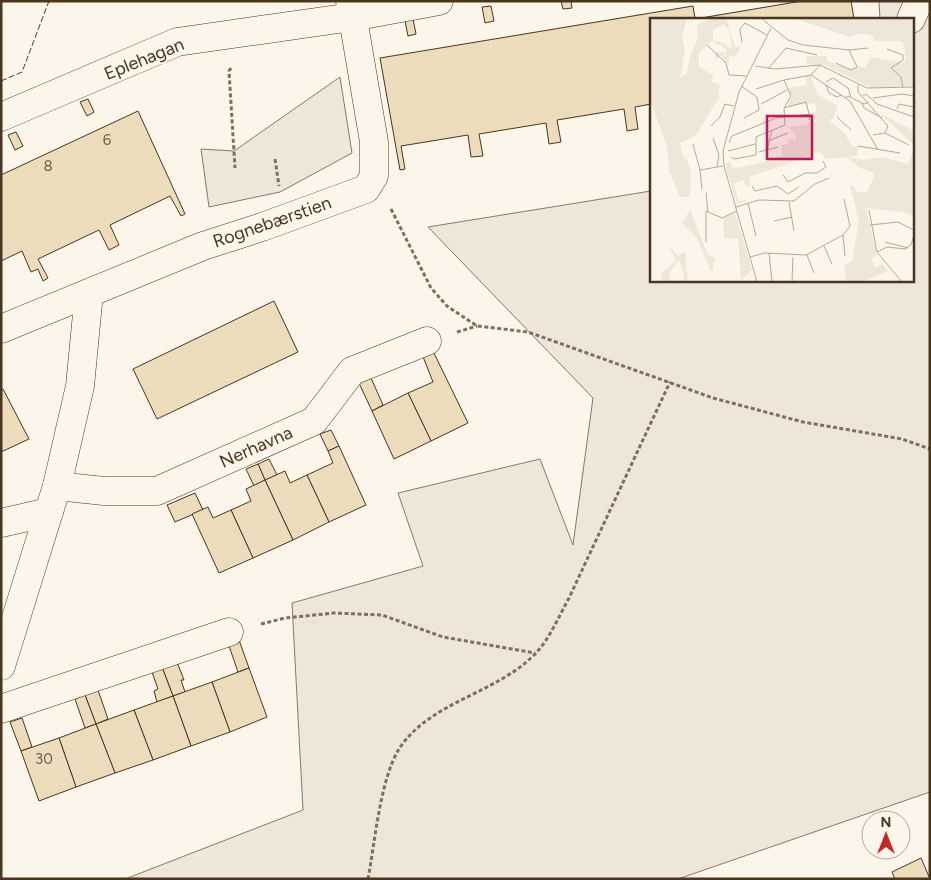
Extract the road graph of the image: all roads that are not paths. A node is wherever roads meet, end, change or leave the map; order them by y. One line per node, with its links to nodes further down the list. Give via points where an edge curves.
1 (439, 1): 3 (street, Eplehagan)
2 (920, 1): 4 (street)
3 (351, 9): 5 (street, Eplehagan, via 260,30 177,42); 6 (street, Rognebærstien, via 374,142 374,176 366,189 203,246)
4 (912, 18)
5 (1, 118)
6 (89, 292): 7 (street, Rognebærstien); 9 (street, via 80,386)
7 (1, 329)
8 (427, 341): 9 (street, Nerhavna, via 352,371 314,421 157,491 104,491)
9 (58, 486): 10 (street)
10 (49, 512): 11 (street); 13 (street)
11 (1, 524)
12 (229, 632): 14 (street)
13 (1, 666)
14 (1, 709)

